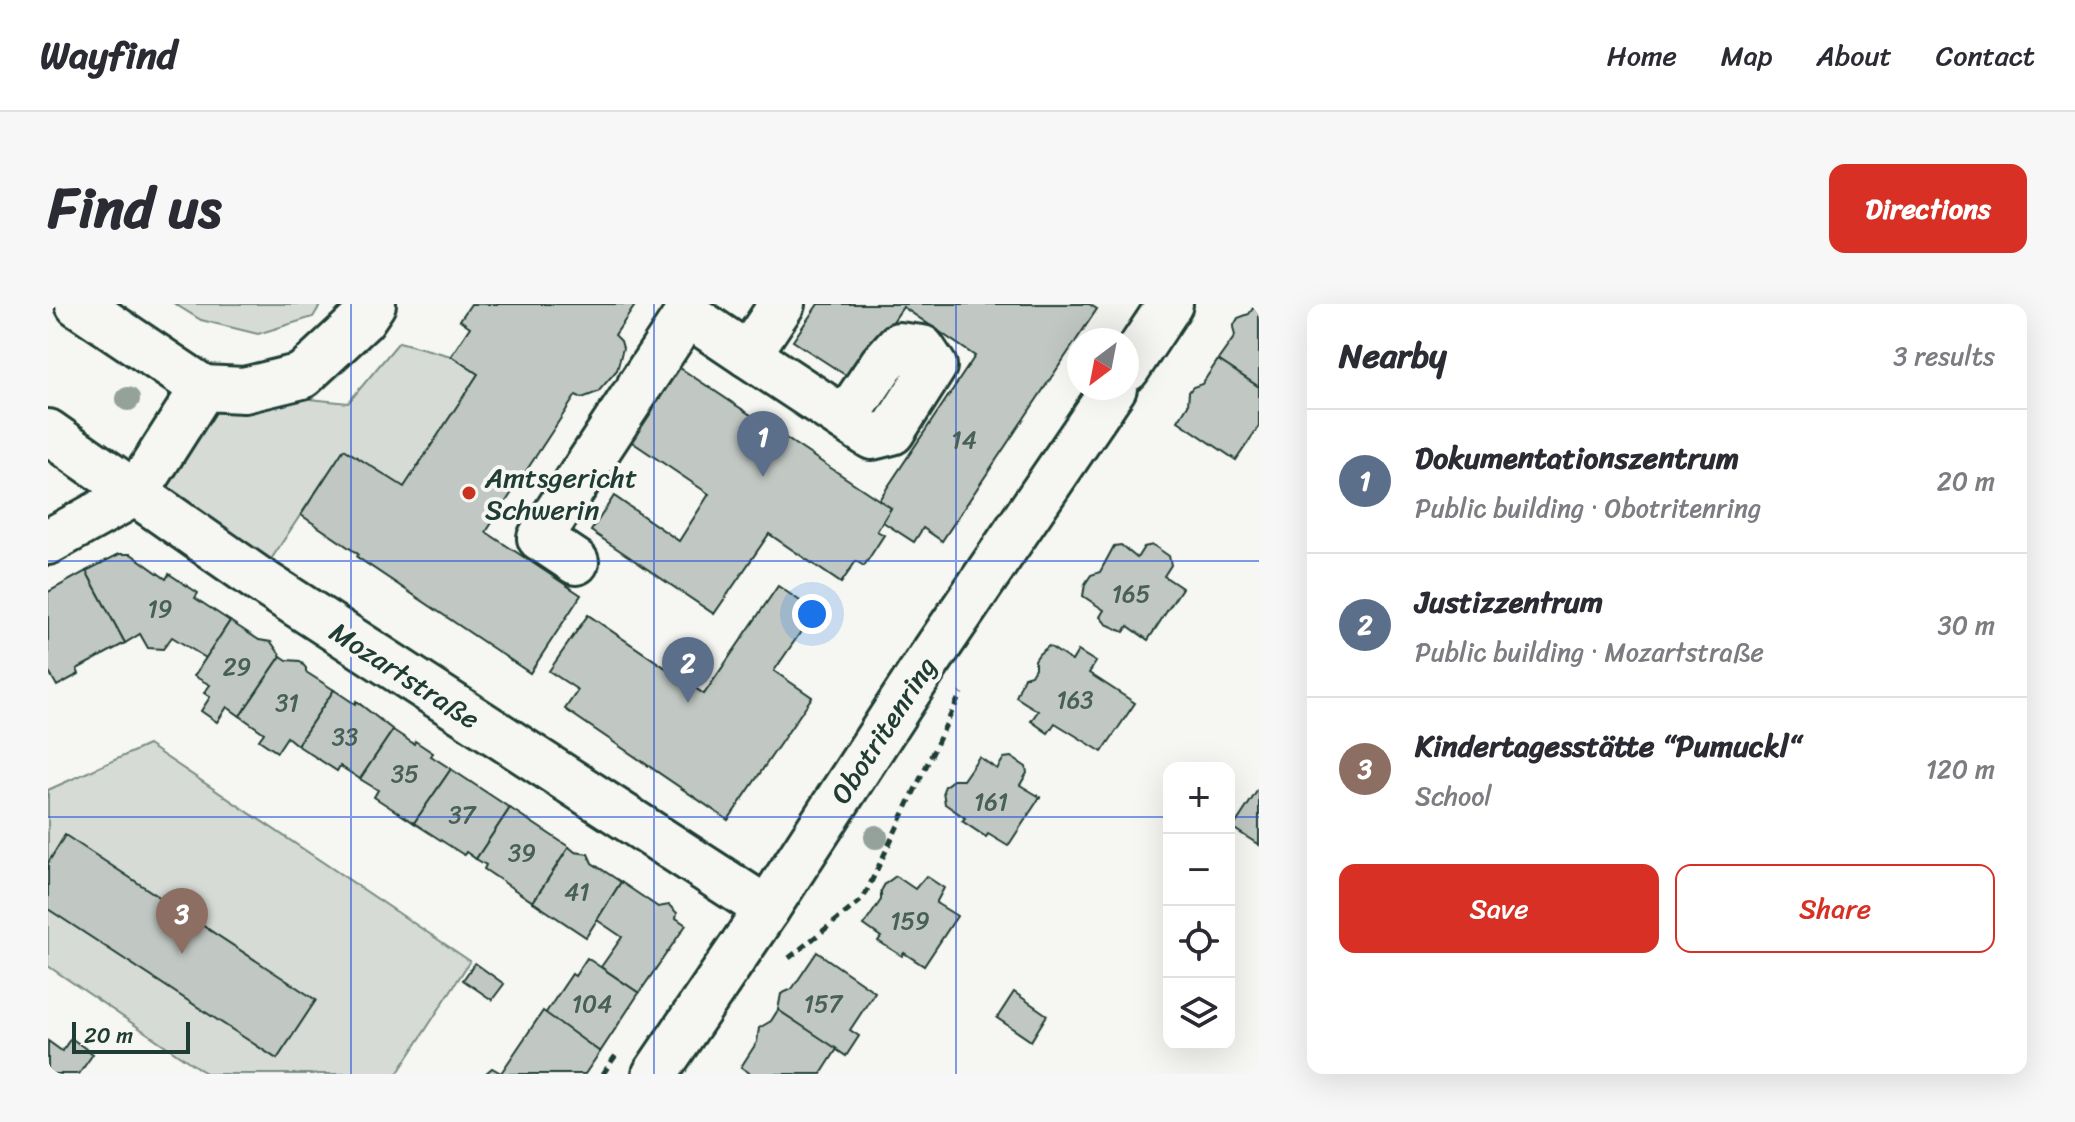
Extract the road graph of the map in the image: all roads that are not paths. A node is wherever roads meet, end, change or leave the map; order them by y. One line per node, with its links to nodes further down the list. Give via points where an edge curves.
1 (56, 304): 6 (street)
2 (78, 304): 9 (street)
3 (373, 304): 9 (street, via 302,376 244,390)
4 (782, 304): 8 (street)
5 (1163, 306): 7 (street)
6 (48, 316)
7 (1139, 348)
8 (748, 355): 11 (street); 15 (street, via 687,314 540,538)
9 (203, 388): 13 (street)
10 (1106, 400): 16 (street, Obotritenring)
11 (845, 419)
12 (48, 432): 13 (street, Mozartstraße)
13 (136, 493): 14 (street); 16 (street, Mozartstraße, via 258,579)
14 (48, 542)
15 (576, 562)
16 (767, 909): 17 (street, Obotritenring)
17 (655, 1074)

